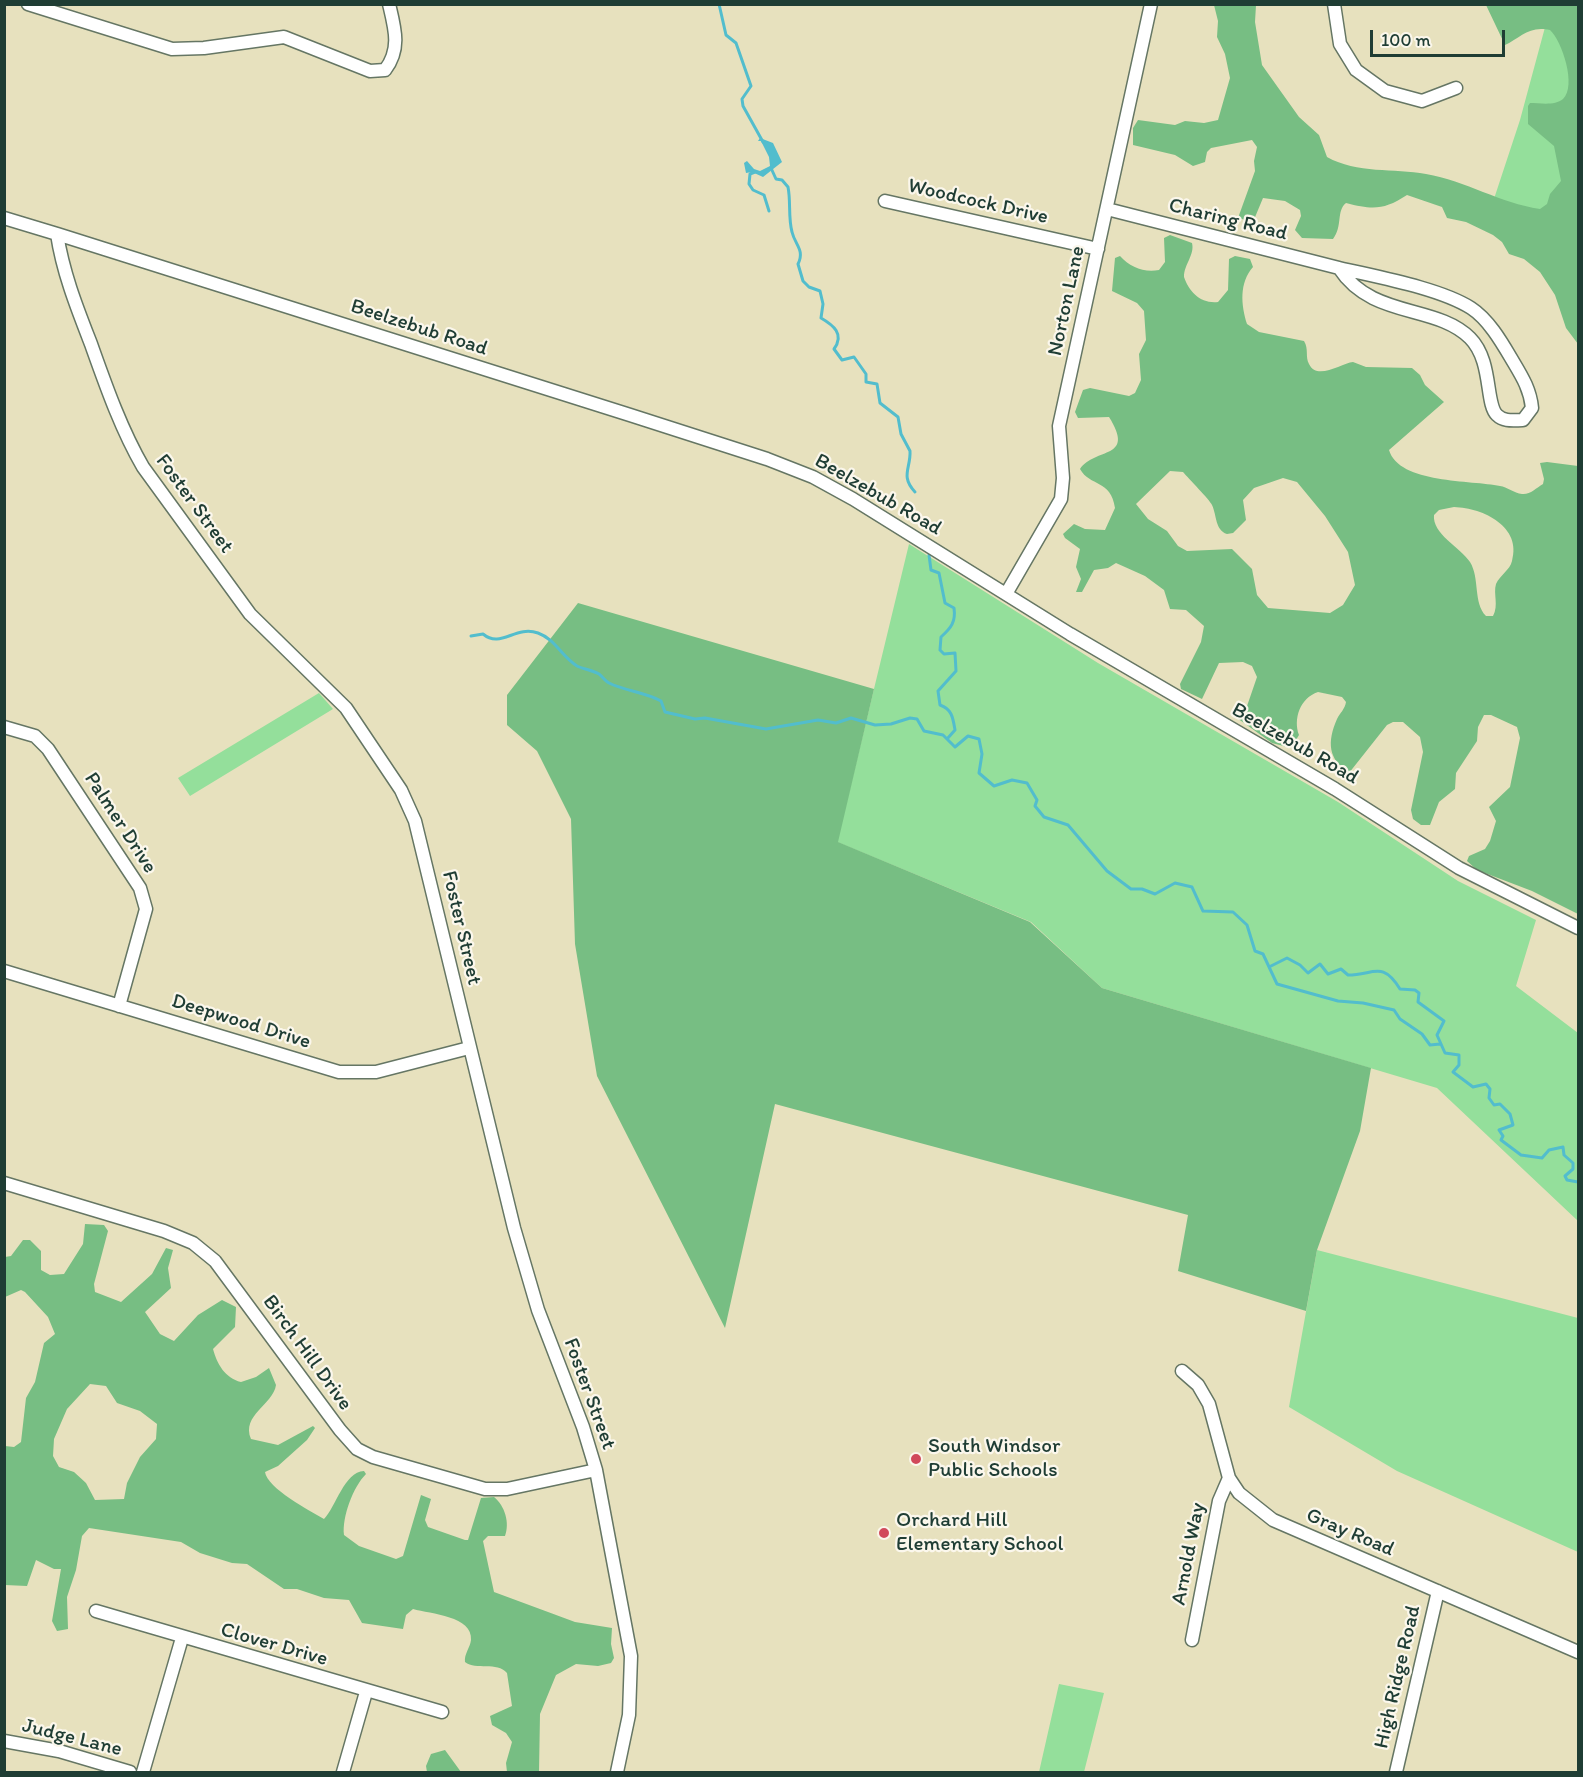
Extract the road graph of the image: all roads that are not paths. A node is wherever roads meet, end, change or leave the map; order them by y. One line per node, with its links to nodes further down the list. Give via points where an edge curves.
1 (28, 4): 2 (street, via 172,49 284,37 370,71 385,70 393,59 397,37)
2 (389, 4)
3 (1151, 4): 7 (street, Norton Lane)
4 (1334, 4): 5 (street, via 1340,44 1356,70 1385,91 1422,101)
5 (1455, 88)
6 (885, 201): 10 (street, Woodcock Drive)
7 (1107, 209): 10 (street, Norton Lane); 11 (street, Charing Road)
8 (4, 218): 9 (street)
9 (57, 234): 12 (street, Beelzebub Road, via 767,459 813,477 853,499); 17 (street, Foster Street, via 71,290 97,361 129,443 143,467 250,614 346,708 400,790 423,851)
10 (1098, 249): 12 (street, Norton Lane, via 1059,426 1064,478 1061,499)
11 (1339, 268): 11 (street, Charing Road, via 1348,282 1379,301 1455,327 1471,339 1485,361 1496,415 1508,421 1523,420 1532,408 1531,391 1488,324 1473,309 1455,300)
12 (1006, 594): 14 (street, Beelzebub Road, via 1335,789 1459,868)
13 (4, 727): 16 (street, Palmer Drive, via 35,736 48,749 140,888 146,909)
14 (1578, 928)
15 (4, 971): 16 (street, Deepwood Drive)
16 (119, 1006): 17 (street, Deepwood Drive, via 339,1072 376,1072)
17 (469, 1048): 20 (street, Foster Street, via 538,1310)
18 (4, 1183): 20 (street, Birch Hill Drive, via 193,1243 215,1261 340,1431 357,1449 373,1457 484,1489 507,1489)
19 (1182, 1371): 21 (street, Gray Road, via 1198,1385 1209,1404)
20 (596, 1470): 33 (street, Foster Street, via 631,1656 629,1715)
21 (1229, 1478): 22 (street, Gray Road, via 1239,1493 1273,1520); 25 (street, Arnold Way, via 1220,1501)
22 (1438, 1591): 26 (street, Gray Road); 34 (street, High Ridge Road)
23 (96, 1611): 24 (street, Clover Drive)
24 (182, 1638): 27 (street, Clover Drive); 31 (street)
25 (1192, 1640)
26 (1578, 1652)
27 (366, 1692): 28 (street, Clover Drive); 32 (street)
28 (442, 1712)
29 (4, 1741): 30 (street, Judge Lane, via 59,1751)
30 (130, 1773)
31 (143, 1773)
32 (343, 1773)
33 (617, 1773)
34 (1396, 1773)

